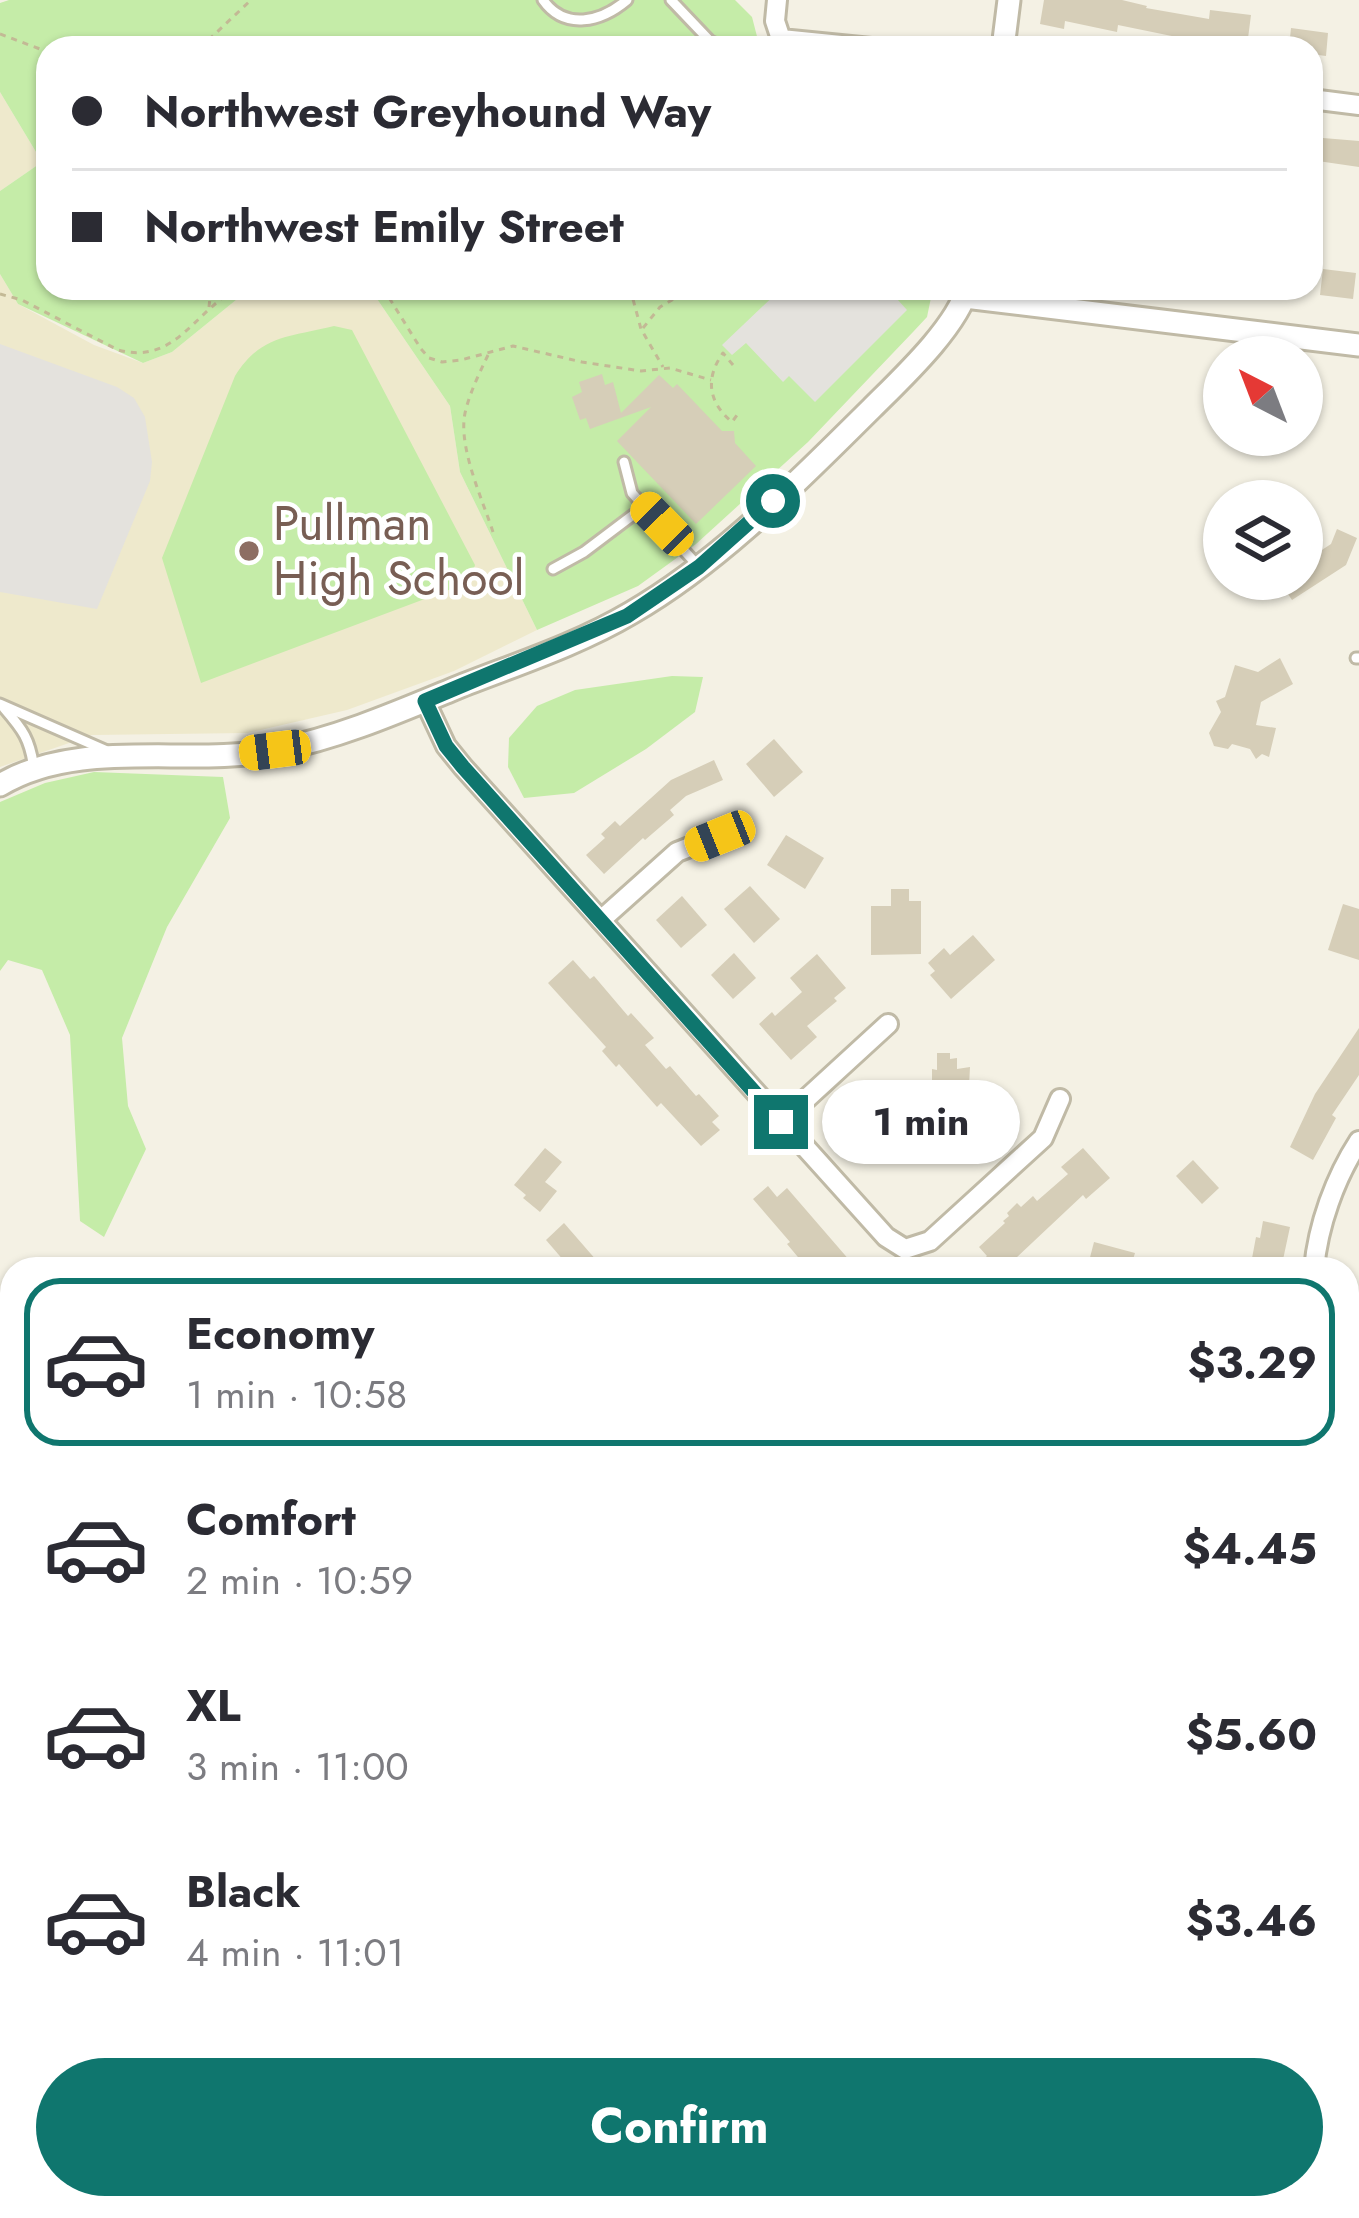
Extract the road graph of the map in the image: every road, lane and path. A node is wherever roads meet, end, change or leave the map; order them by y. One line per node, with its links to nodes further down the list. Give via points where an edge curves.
1 (251, 0): 9 (path)
2 (543, 0): 3 (lane, via 570,20 602,16)
3 (627, 0)
4 (671, 0): 10 (lane)
5 (777, 0): 7 (street)
6 (1009, 0): 13 (street)
7 (778, 30): 11 (lane); 12 (street)
8 (0, 34): 14 (path)
9 (213, 36)
10 (705, 36)
11 (771, 36)
12 (809, 36)
13 (1005, 36)
14 (36, 48)
15 (1323, 100): 16 (street)
16 (1359, 105)
17 (0, 294): 25 (path, via 134,354 168,345)
18 (210, 300): 25 (path)
19 (221, 300): 25 (path)
20 (391, 300): 28 (path, via 429,358)
21 (633, 300): 26 (path)
22 (672, 300): 26 (path)
23 (961, 300): 36 (street, via 888,392)
24 (1025, 300): 27 (street)
25 (209, 309)
26 (641, 329): 30 (path)
27 (1359, 345)
28 (488, 353): 30 (path, via 513,346); 35 (path, via 464,432)
29 (734, 365): 31 (path, via 723,353)
30 (664, 369): 31 (path)
31 (711, 380): 32 (path, via 722,413 732,422)
32 (740, 411)
33 (624, 462): 34 (lane)
34 (644, 506): 36 (lane); 37 (lane)
35 (493, 532)
36 (699, 567): 38 (street, via 627,616)
37 (553, 569)
38 (425, 701): 39 (street, via 275,750); 43 (street, via 446,746)
39 (124, 758): 40 (street); 40 (lane, via 0,704 26,735)
40 (34, 769): 41 (street)
41 (0, 784)
42 (720, 836): 43 (street, via 677,852)
43 (601, 920): 46 (street)
44 (888, 1024): 46 (street)
45 (1060, 1099): 46 (street, via 1043,1138 929,1241 905,1249)
46 (781, 1122)
47 (1359, 1141): 48 (street)
48 (1315, 1257)

